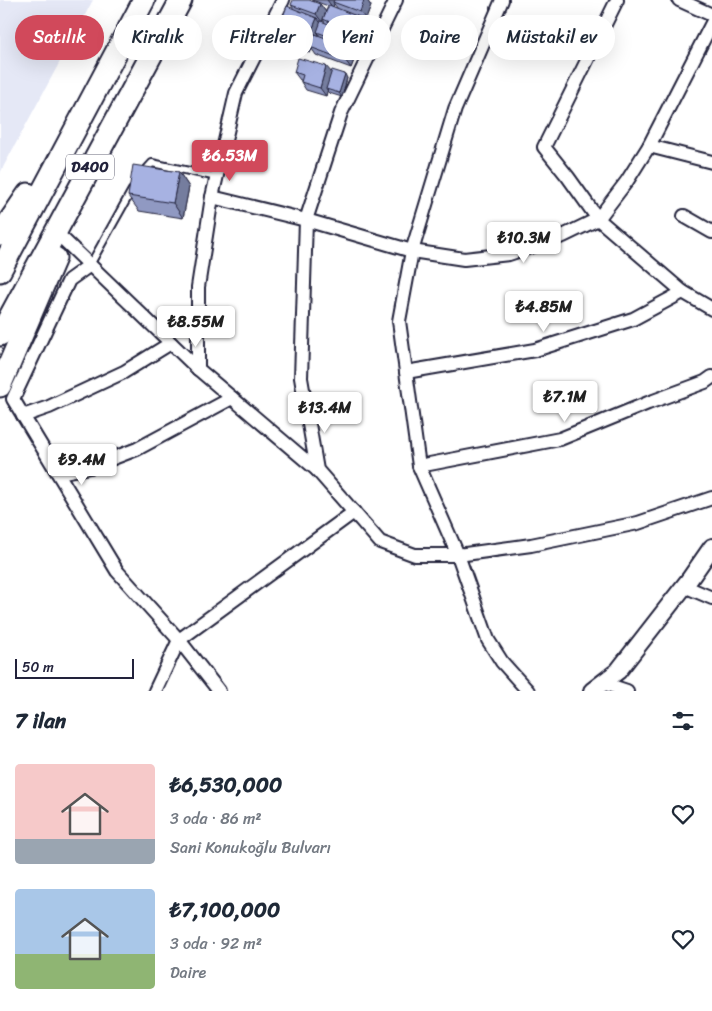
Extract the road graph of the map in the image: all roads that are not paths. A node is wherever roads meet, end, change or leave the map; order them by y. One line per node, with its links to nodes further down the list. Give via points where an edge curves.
1 (144, 0): 10 (highway, D400)
2 (181, 0): 11 (highway, D400)
3 (283, 0): 15 (street, via 236,93)
4 (396, 0): 20 (street, via 341,113)
5 (502, 0): 24 (street, via 455,109)
6 (617, 0): 19 (street, via 544,147)
7 (679, 0): 8 (street)
8 (712, 15)
9 (712, 23): 12 (street)
10 (86, 110): 22 (highway); 26 (highway, D400)
11 (113, 124): 23 (highway); 29 (highway, D400)
12 (649, 146): 13 (street); 19 (street)
13 (712, 162)
14 (139, 177): 15 (lane, via 152,163)
15 (217, 177): 17 (street)
16 (135, 185): 25 (lane)
17 (212, 197): 20 (street); 31 (street, via 198,287)
18 (684, 216): 21 (street)
19 (598, 219): 24 (street, via 563,236 509,254 464,258); 27 (street)
20 (306, 220): 24 (street); 38 (street, via 301,378)
21 (712, 232)
22 (0, 235)
23 (64, 239): 25 (street); 34 (highway)
24 (412, 252): 32 (street, via 399,321)
25 (90, 265): 30 (street); 36 (street, via 69,280 13,399)
26 (0, 271)
27 (683, 292): 28 (street); 32 (street, via 633,319 535,350)
28 (712, 309)
29 (0, 335)
30 (172, 343): 31 (street); 36 (street, via 124,372)
31 (198, 369): 35 (street)
32 (406, 372): 37 (street)
33 (712, 377): 37 (street, via 560,439)
34 (0, 386)
35 (232, 398): 38 (street); 39 (street, via 137,449 90,467)
36 (23, 416): 39 (street)
37 (419, 466): 43 (street)
38 (317, 470): 41 (street)
39 (58, 473): 46 (street, via 117,570)
40 (712, 498): 43 (street, via 638,524 531,545)
41 (354, 512): 43 (street, via 380,542 415,555); 46 (street)
42 (712, 547): 44 (street)
43 (458, 555): 50 (street, via 488,640 502,662)
44 (684, 586): 45 (street); 47 (street, via 618,671)
45 (712, 598)
46 (179, 640): 48 (street); 49 (street)
47 (598, 687): 51 (street)
48 (155, 691)
49 (219, 691)
50 (528, 691)
51 (628, 691)

